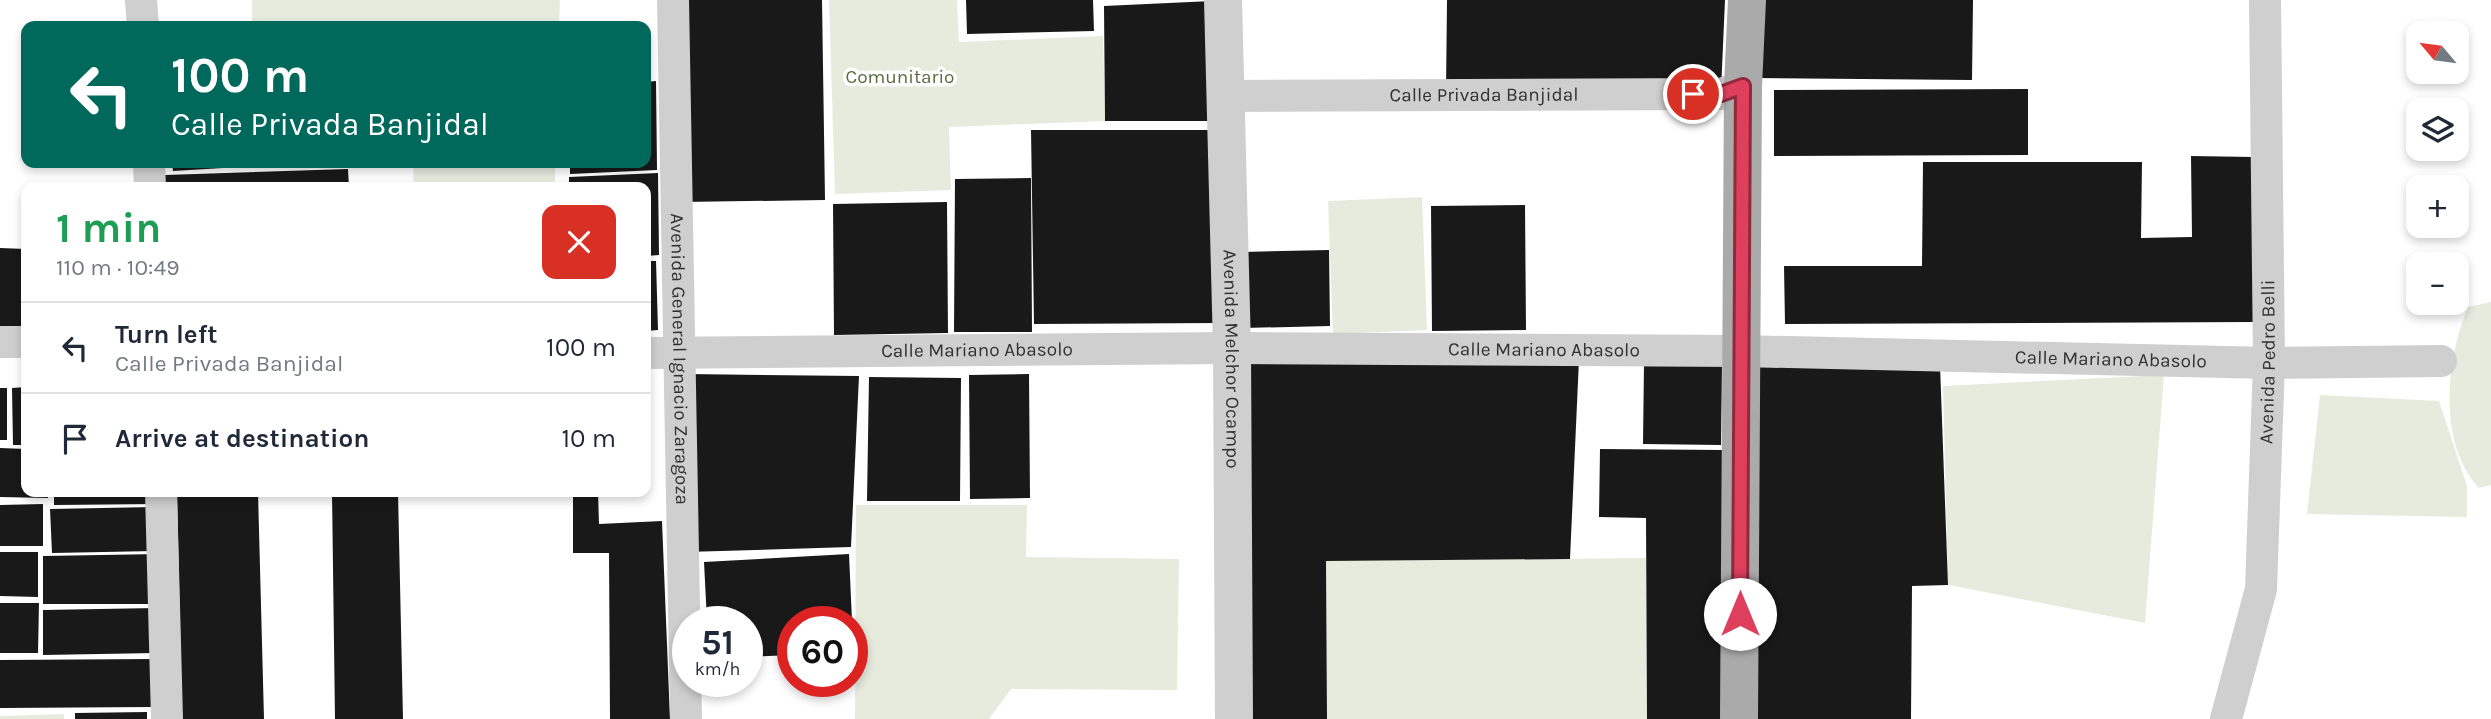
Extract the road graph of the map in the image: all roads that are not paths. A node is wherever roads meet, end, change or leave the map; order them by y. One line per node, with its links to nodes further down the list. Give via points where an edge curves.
1 (142, 0): 6 (street)
2 (673, 0): 14 (street, Avenida General Ignacio Zaragoza)
3 (1223, 0): 8 (street, Avenida Melchor Ocampo)
4 (1747, 0): 7 (main road)
5 (2265, 0): 16 (street, Avenida Pedro Belli)
6 (143, 21)
7 (1743, 86): 8 (street, Calle Privada Banjidal, via 1721,94); 12 (main road)
8 (1224, 96): 11 (street, Avenida Melchor Ocampo)
9 (0, 342): 10 (street)
10 (21, 342)
11 (1232, 348): 12 (street, Calle Mariano Abasolo); 14 (street, Calle Mariano Abasolo); 20 (street, Avenida Melchor Ocampo)
12 (1741, 351): 16 (street, Calle Mariano Abasolo); 21 (main road)
13 (651, 353): 14 (street, Calle Mariano Abasolo)
14 (680, 354): 19 (street, Avenida General Ignacio Zaragoza)
15 (2441, 361): 16 (street, Calle Mariano Abasolo)
16 (2269, 363): 22 (street, Avenida Pedro Belli, via 2261,589)
17 (161, 497): 18 (street)
18 (167, 719)
19 (686, 719)
20 (1234, 719)
21 (1739, 719)
22 (2226, 719)

